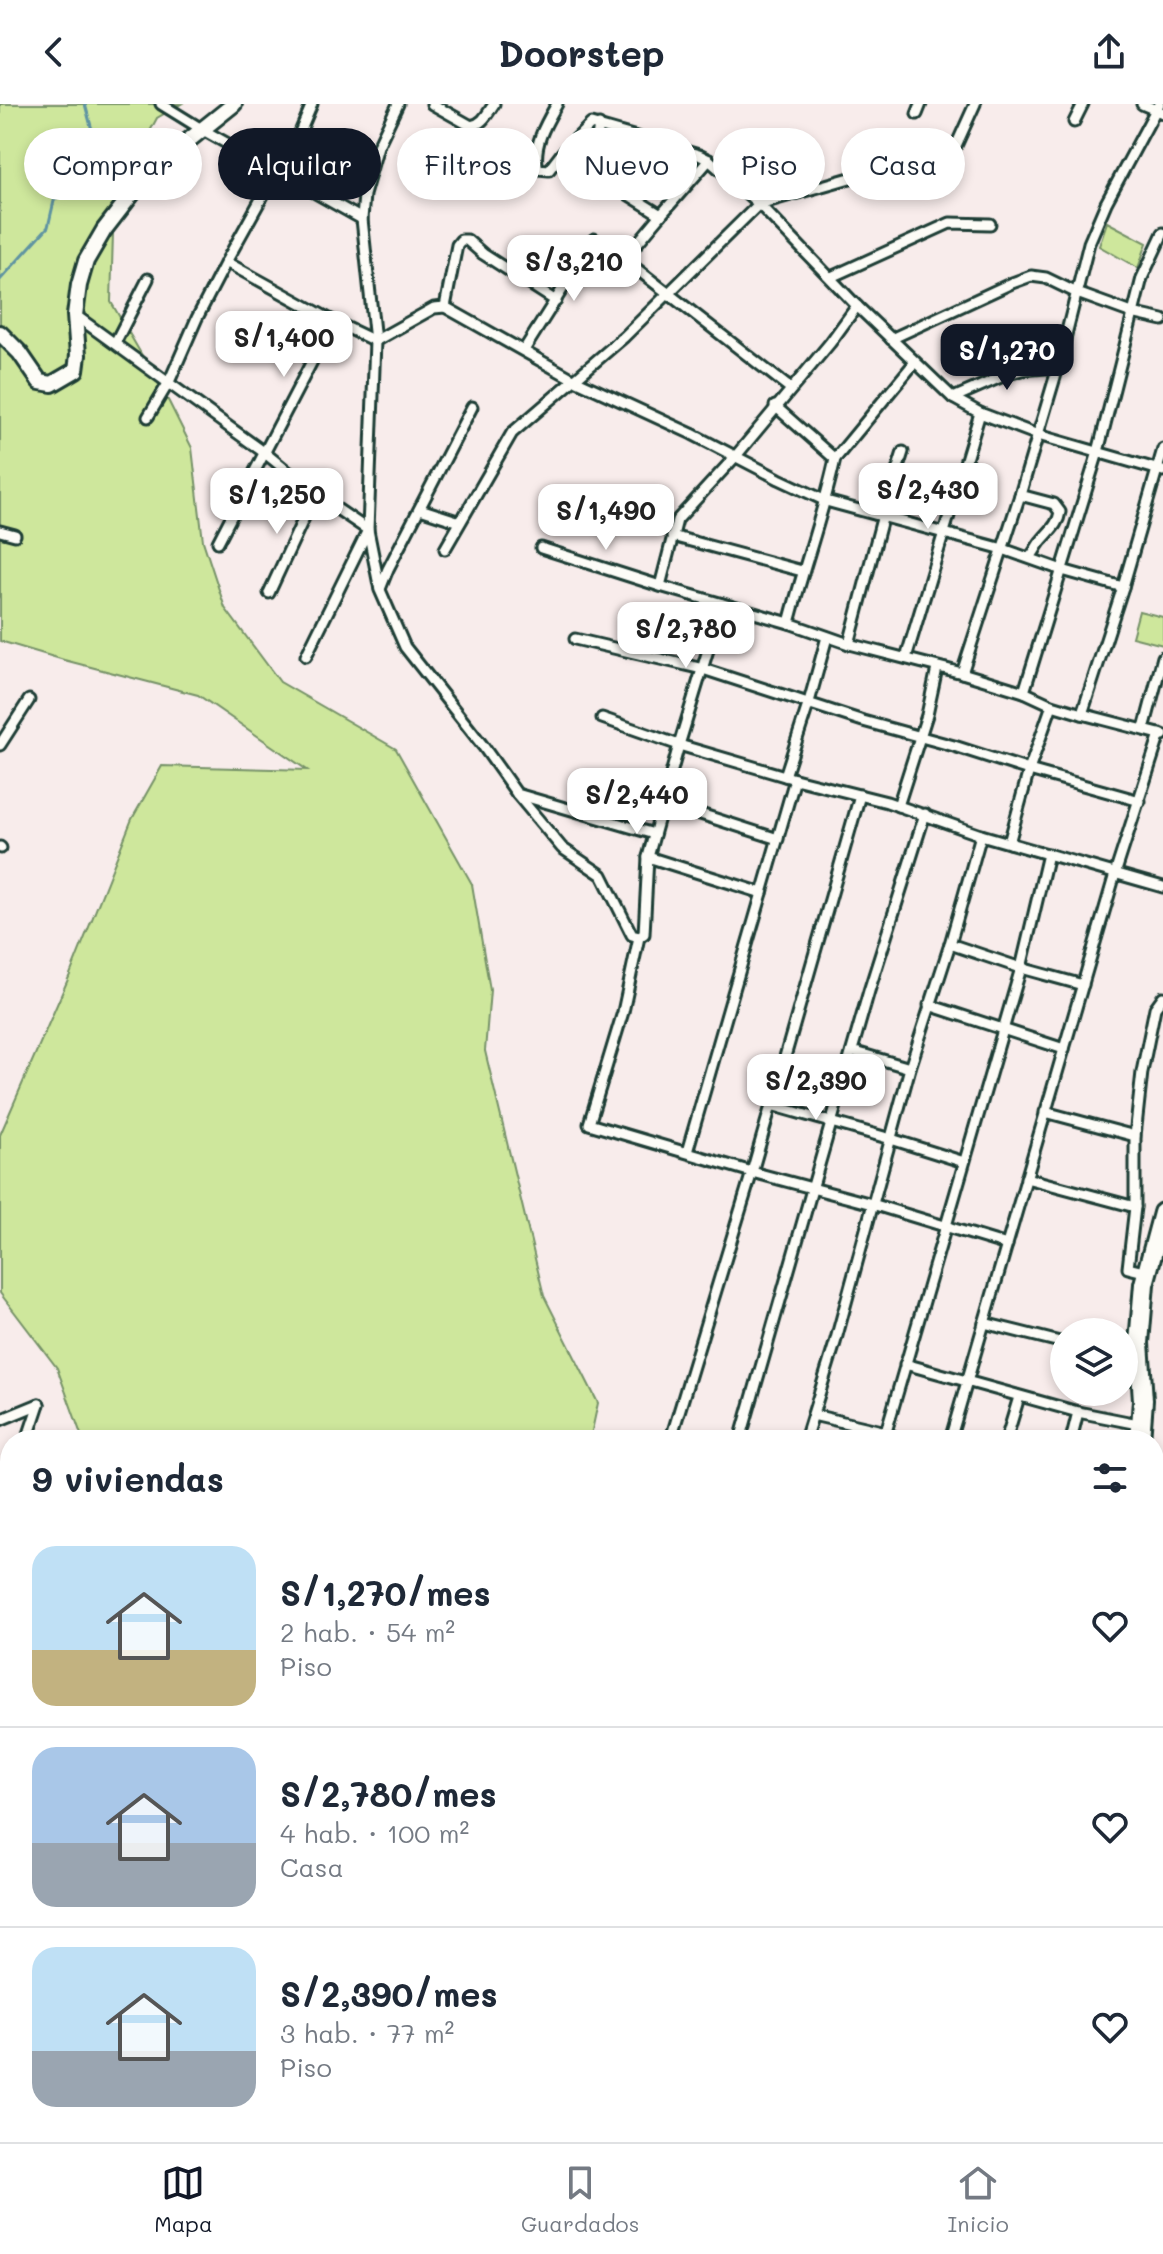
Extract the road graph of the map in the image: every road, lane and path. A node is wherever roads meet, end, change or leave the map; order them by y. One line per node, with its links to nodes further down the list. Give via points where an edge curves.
1 (161, 104): 15 (street)
2 (234, 104): 15 (street)
3 (312, 104): 14 (street)
4 (398, 104): 22 (street, via 378,146)
5 (432, 104): 6 (street, via 471,126)
6 (494, 104)
7 (557, 104): 13 (street, via 537,148 538,169 549,170 591,124)
8 (975, 104): 20 (street, via 955,148)
9 (1083, 104): 12 (street)
10 (1142, 104): 11 (street)
11 (1159, 109): 29 (street, via 1106,203)
12 (1074, 122)
13 (599, 125): 17 (street); 21 (street, via 592,172)
14 (301, 128)
15 (203, 130): 16 (street); 35 (street, via 149,172 104,230 86,261)
16 (218, 138)
17 (709, 160): 20 (street); 21 (street)
18 (263, 200): 26 (street)
19 (328, 200): 22 (street)
20 (759, 204): 27 (street); 30 (street)
21 (661, 215): 25 (street)
22 (362, 219): 40 (street)
23 (990, 224): 27 (street, via 950,223)
24 (1163, 233): 34 (street)
25 (624, 259): 30 (street); 31 (street, via 594,239)
26 (226, 262): 37 (street); 46 (street)
27 (831, 277): 32 (street)
28 (148, 279): 41 (street)
29 (1077, 293): 34 (street); 39 (street, via 1031,276); 44 (street)
30 (669, 294): 45 (street); 47 (street)
31 (556, 301): 33 (street, via 461,240); 42 (street)
32 (857, 306): 39 (street); 47 (street)
33 (445, 307): 40 (street); 42 (street)
34 (1132, 313): 36 (street); 56 (street)
35 (75, 315): 38 (street, via 76,370 52,384 34,377); 41 (street)
36 (1163, 320)
37 (333, 321): 40 (street); 57 (street)
38 (0, 333)
39 (891, 339): 43 (street)
40 (375, 341): 69 (street)
41 (115, 343): 46 (street)
42 (524, 350): 45 (street)
43 (915, 362): 48 (street); 59 (street)
44 (1058, 367): 48 (street, via 1008,374); 53 (street)
45 (575, 380): 58 (street); 68 (street, via 512,433)
46 (169, 382): 52 (street); 57 (street)
47 (791, 389): 49 (street)
48 (953, 398): 51 (street)
49 (775, 406): 58 (street); 59 (street)
50 (472, 407): 64 (street)
51 (980, 413): 53 (street); 71 (street)
52 (148, 417)
53 (1038, 435): 56 (street); 62 (street)
54 (1163, 449): 60 (street)
55 (903, 452): 67 (street)
56 (1098, 452): 60 (street); 66 (street)
57 (265, 453): 61 (street); 74 (street)
58 (735, 457): 63 (street); 73 (street, via 687,507)
59 (835, 459): 63 (street)
60 (1160, 470): 82 (street)
61 (315, 494): 69 (street); 84 (street)
62 (1020, 495): 65 (street, via 1054,504); 77 (street)
63 (826, 501): 67 (street); 80 (street)
64 (420, 509): 68 (street); 83 (street)
65 (1060, 512): 66 (street); 78 (street, via 1055,527)
66 (1081, 512): 79 (street)
67 (883, 515): 71 (street); 89 (street)
68 (460, 522): 76 (street)
69 (368, 530): 83 (street); 90 (street)
70 (0, 531): 72 (street)
71 (944, 533): 77 (street); 92 (street)
72 (15, 535)
73 (672, 536): 80 (street); 81 (street)
74 (218, 542)
75 (541, 548): 81 (street)
76 (445, 549)
77 (1003, 549): 78 (street); 95 (street)
78 (1030, 557): 79 (street)
79 (1062, 570): 82 (street); 96 (street)
80 (802, 571): 86 (street)
81 (660, 586): 85 (street)
82 (1123, 587): 100 (street)
83 (380, 590): 110 (street, via 405,647)
84 (269, 593)
85 (722, 604): 86 (street); 94 (street)
86 (789, 623): 87 (street)
87 (827, 637): 89 (street); 98 (street)
88 (575, 639): 94 (street)
89 (849, 644): 92 (street)
90 (306, 656)
91 (1163, 657): 102 (street)
92 (906, 658): 93 (street)
93 (937, 668): 95 (street); 104 (street)
94 (703, 669): 98 (street); 106 (street)
95 (962, 673): 96 (street)
96 (1024, 692): 99 (street)
97 (29, 700): 105 (street)
98 (809, 702): 104 (street); 108 (street)
99 (1052, 705): 100 (street); 107 (street)
100 (1082, 714): 102 (street)
101 (602, 718): 106 (street)
102 (1144, 729): 103 (street)
103 (1162, 734): 112 (street)
104 (920, 738): 107 (street); 114 (street)
105 (0, 745)
106 (679, 745): 108 (street); 113 (street)
107 (1029, 770): 112 (street); 119 (street)
108 (785, 776): 109 (street)
109 (795, 779): 111 (street); 118 (street)
110 (517, 794): 116 (street); 125 (street, via 562,848 602,875 632,935)
111 (860, 795): 114 (street); 135 (street)
112 (1140, 801): 122 (street)
113 (663, 802): 116 (street); 118 (street)
114 (898, 806): 115 (street)
115 (925, 814): 117 (street); 133 (street)
116 (654, 834): 121 (street)
117 (981, 835): 119 (street); 126 (street)
118 (778, 839): 124 (street)
119 (1009, 843): 120 (street)
120 (1048, 854): 122 (street); 127 (street)
121 (648, 857): 124 (street); 125 (street, via 644,934)
122 (1115, 874): 123 (street); 128 (street)
123 (1163, 887)
124 (762, 893): 140 (street)
125 (639, 937): 140 (street, via 589,1124)
126 (950, 944): 127 (street); 130 (street)
127 (1021, 968): 128 (street); 131 (street)
128 (1083, 985): 132 (street)
129 (1163, 997): 138 (street, via 1155,1008 1142,1072)
130 (929, 1005): 131 (street); 134 (street)
131 (1002, 1030): 132 (street); 141 (street)
132 (1064, 1049): 136 (street)
133 (852, 1051): 134 (street); 137 (street)
134 (910, 1068): 139 (street)
135 (771, 1105): 137 (street); 142 (street)
136 (1045, 1112): 138 (street); 143 (street)
137 (833, 1122): 139 (street); 144 (street)
138 (1135, 1136): 146 (street)
139 (891, 1139): 141 (street); 145 (street)
140 (687, 1152): 142 (street)
141 (964, 1162): 148 (street)
142 (752, 1172): 144 (street); 160 (street)
143 (1026, 1178): 146 (street); 149 (street)
144 (813, 1189): 145 (street); 161 (street)
145 (872, 1204): 148 (street); 157 (street)
146 (1135, 1207): 150 (street, via 1128,1268)
147 (1163, 1213): 150 (highway)
148 (945, 1226): 149 (street); 153 (street)
149 (1007, 1245): 151 (street)
150 (1148, 1273): 169 (highway, via 1137,1362)
151 (984, 1323): 152 (street); 154 (street)
152 (1050, 1340)
153 (905, 1364): 154 (street); 164 (street)
154 (968, 1382): 155 (street); 165 (street)
155 (1019, 1397): 156 (street); 166 (street)
156 (1078, 1412): 167 (street); 168 (street)
157 (813, 1415): 162 (street); 163 (street)
158 (0, 1420): 159 (street, via 39,1404)
159 (30, 1430)
160 (674, 1430)
161 (743, 1430)
162 (808, 1430)
163 (877, 1430)
164 (887, 1430)
165 (953, 1430)
166 (1009, 1430)
167 (1074, 1430)
168 (1136, 1430)
169 (1142, 1430)

